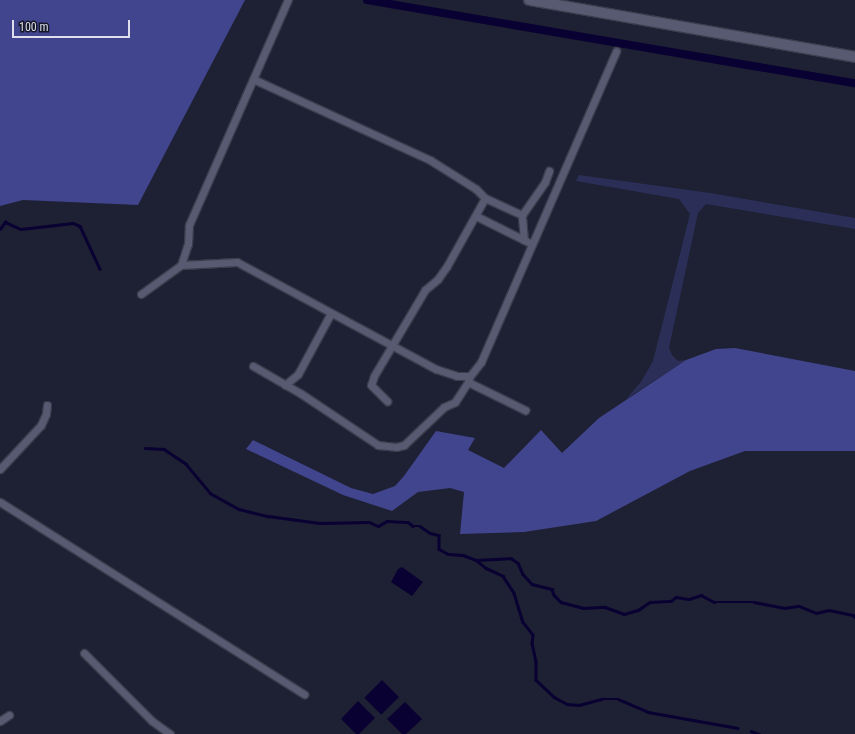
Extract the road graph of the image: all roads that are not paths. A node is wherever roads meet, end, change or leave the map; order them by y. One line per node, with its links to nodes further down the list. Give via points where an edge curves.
1 (288, 0): 5 (street)
2 (529, 0): 4 (main road)
3 (616, 51): 11 (street)
4 (855, 58)
5 (253, 79): 7 (street, via 430,160 476,189); 12 (street, via 189,225 188,244)
6 (549, 171): 8 (street, via 545,182)
7 (485, 198): 8 (street); 9 (street)
8 (522, 215): 10 (street)
9 (476, 216): 10 (street); 15 (street, via 447,266 438,279 425,290)
10 (524, 240): 11 (street)
11 (532, 244): 17 (street, via 481,362)
12 (181, 265): 13 (street); 14 (street, via 237,262)
13 (141, 294)
14 (331, 313): 15 (street); 18 (street, via 298,374)
15 (392, 346): 17 (street, via 448,375); 19 (street, via 370,385)
16 (253, 366): 18 (street)
17 (469, 379): 18 (street, via 455,402 444,407 404,445 396,447 378,445); 21 (street)
18 (285, 384)
19 (387, 401)
20 (47, 405): 22 (street, via 41,425)
21 (525, 410)
22 (0, 469)
23 (0, 502): 25 (street)
24 (84, 653): 28 (street, via 152,721)
25 (304, 694)
26 (9, 715): 27 (street)
27 (0, 721)
28 (170, 734)

